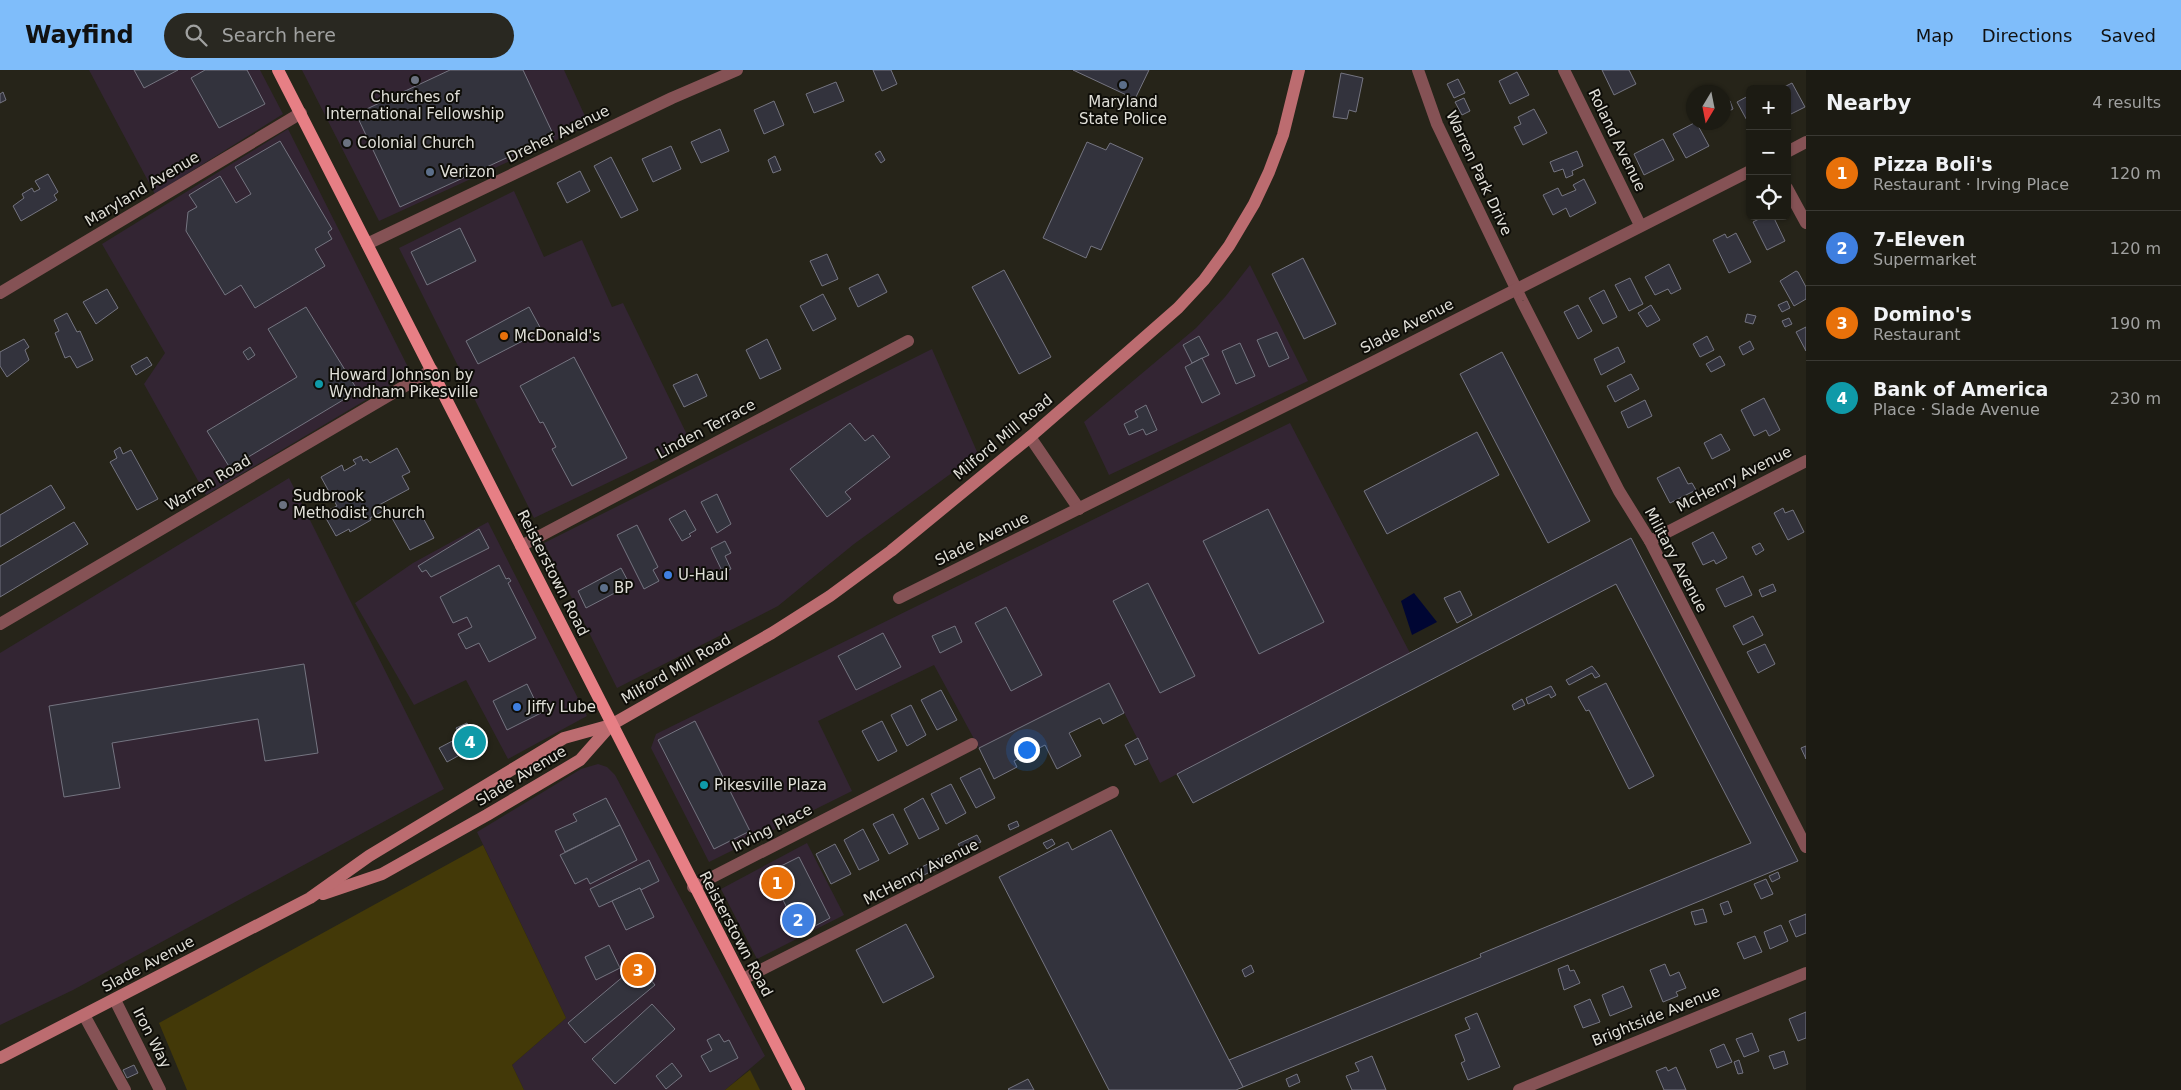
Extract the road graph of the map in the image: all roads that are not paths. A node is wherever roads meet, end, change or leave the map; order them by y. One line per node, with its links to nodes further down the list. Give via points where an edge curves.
1 (278, 70): 6 (main road, Reisterstown Road)
2 (737, 70): 13 (street, Dreher Avenue, via 663,102)
3 (1299, 70): 18 (main road, Milford Mill Road, via 1283,135 1269,172 1229,246 1178,308)
4 (1418, 70): 14 (street, Warren Park Drive, via 1437,124)
5 (1564, 70): 12 (street, Roland Avenue)
6 (301, 113): 13 (main road, Reisterstown Road); 15 (street, Maryland Avenue)
7 (1806, 142): 8 (street)
8 (1791, 150)
9 (1746, 173): 12 (street, Slade Avenue)
10 (1791, 196): 11 (street)
11 (1806, 224)
12 (1640, 225): 14 (street, Slade Avenue)
13 (367, 244): 17 (main road, Reisterstown Road)
14 (1516, 288): 20 (street, Slade Avenue); 21 (street, Military Avenue, via 1619,491)
15 (0, 293)
16 (908, 341): 22 (street, Linden Terrace)
17 (432, 370): 22 (main road, Reisterstown Road); 24 (street, Warren Road)
18 (1030, 437): 20 (street); 25 (main road, Milford Mill Road, via 891,551 830,596)
19 (1806, 460): 21 (street, McHenry Avenue)
20 (1078, 509): 23 (street, Slade Avenue)
21 (1650, 540): 28 (street, Military Avenue)
22 (520, 546): 25 (main road, Reisterstown Road)
23 (899, 598)
24 (0, 624)
25 (611, 725): 29 (main road, Reisterstown Road); 30 (main road, Slade Avenue, via 564,738 369,856); 30 (main road, Slade Avenue, via 580,760 487,815 382,874)
26 (972, 744): 29 (street, Irving Place)
27 (1113, 792): 32 (street, McHenry Avenue)
28 (1806, 848)
29 (693, 887): 32 (main road, Reisterstown Road)
30 (310, 898): 33 (main road, Slade Avenue)
31 (1806, 973): 39 (street, Brightside Avenue)
32 (742, 979): 38 (main road, Reisterstown Road)
33 (115, 1000): 34 (main road, Slade Avenue); 37 (street, Iron Way)
34 (84, 1015): 35 (main road, Slade Avenue); 36 (street)
35 (0, 1058)
36 (125, 1090)
37 (160, 1090)
38 (799, 1090)
39 (1519, 1090)

